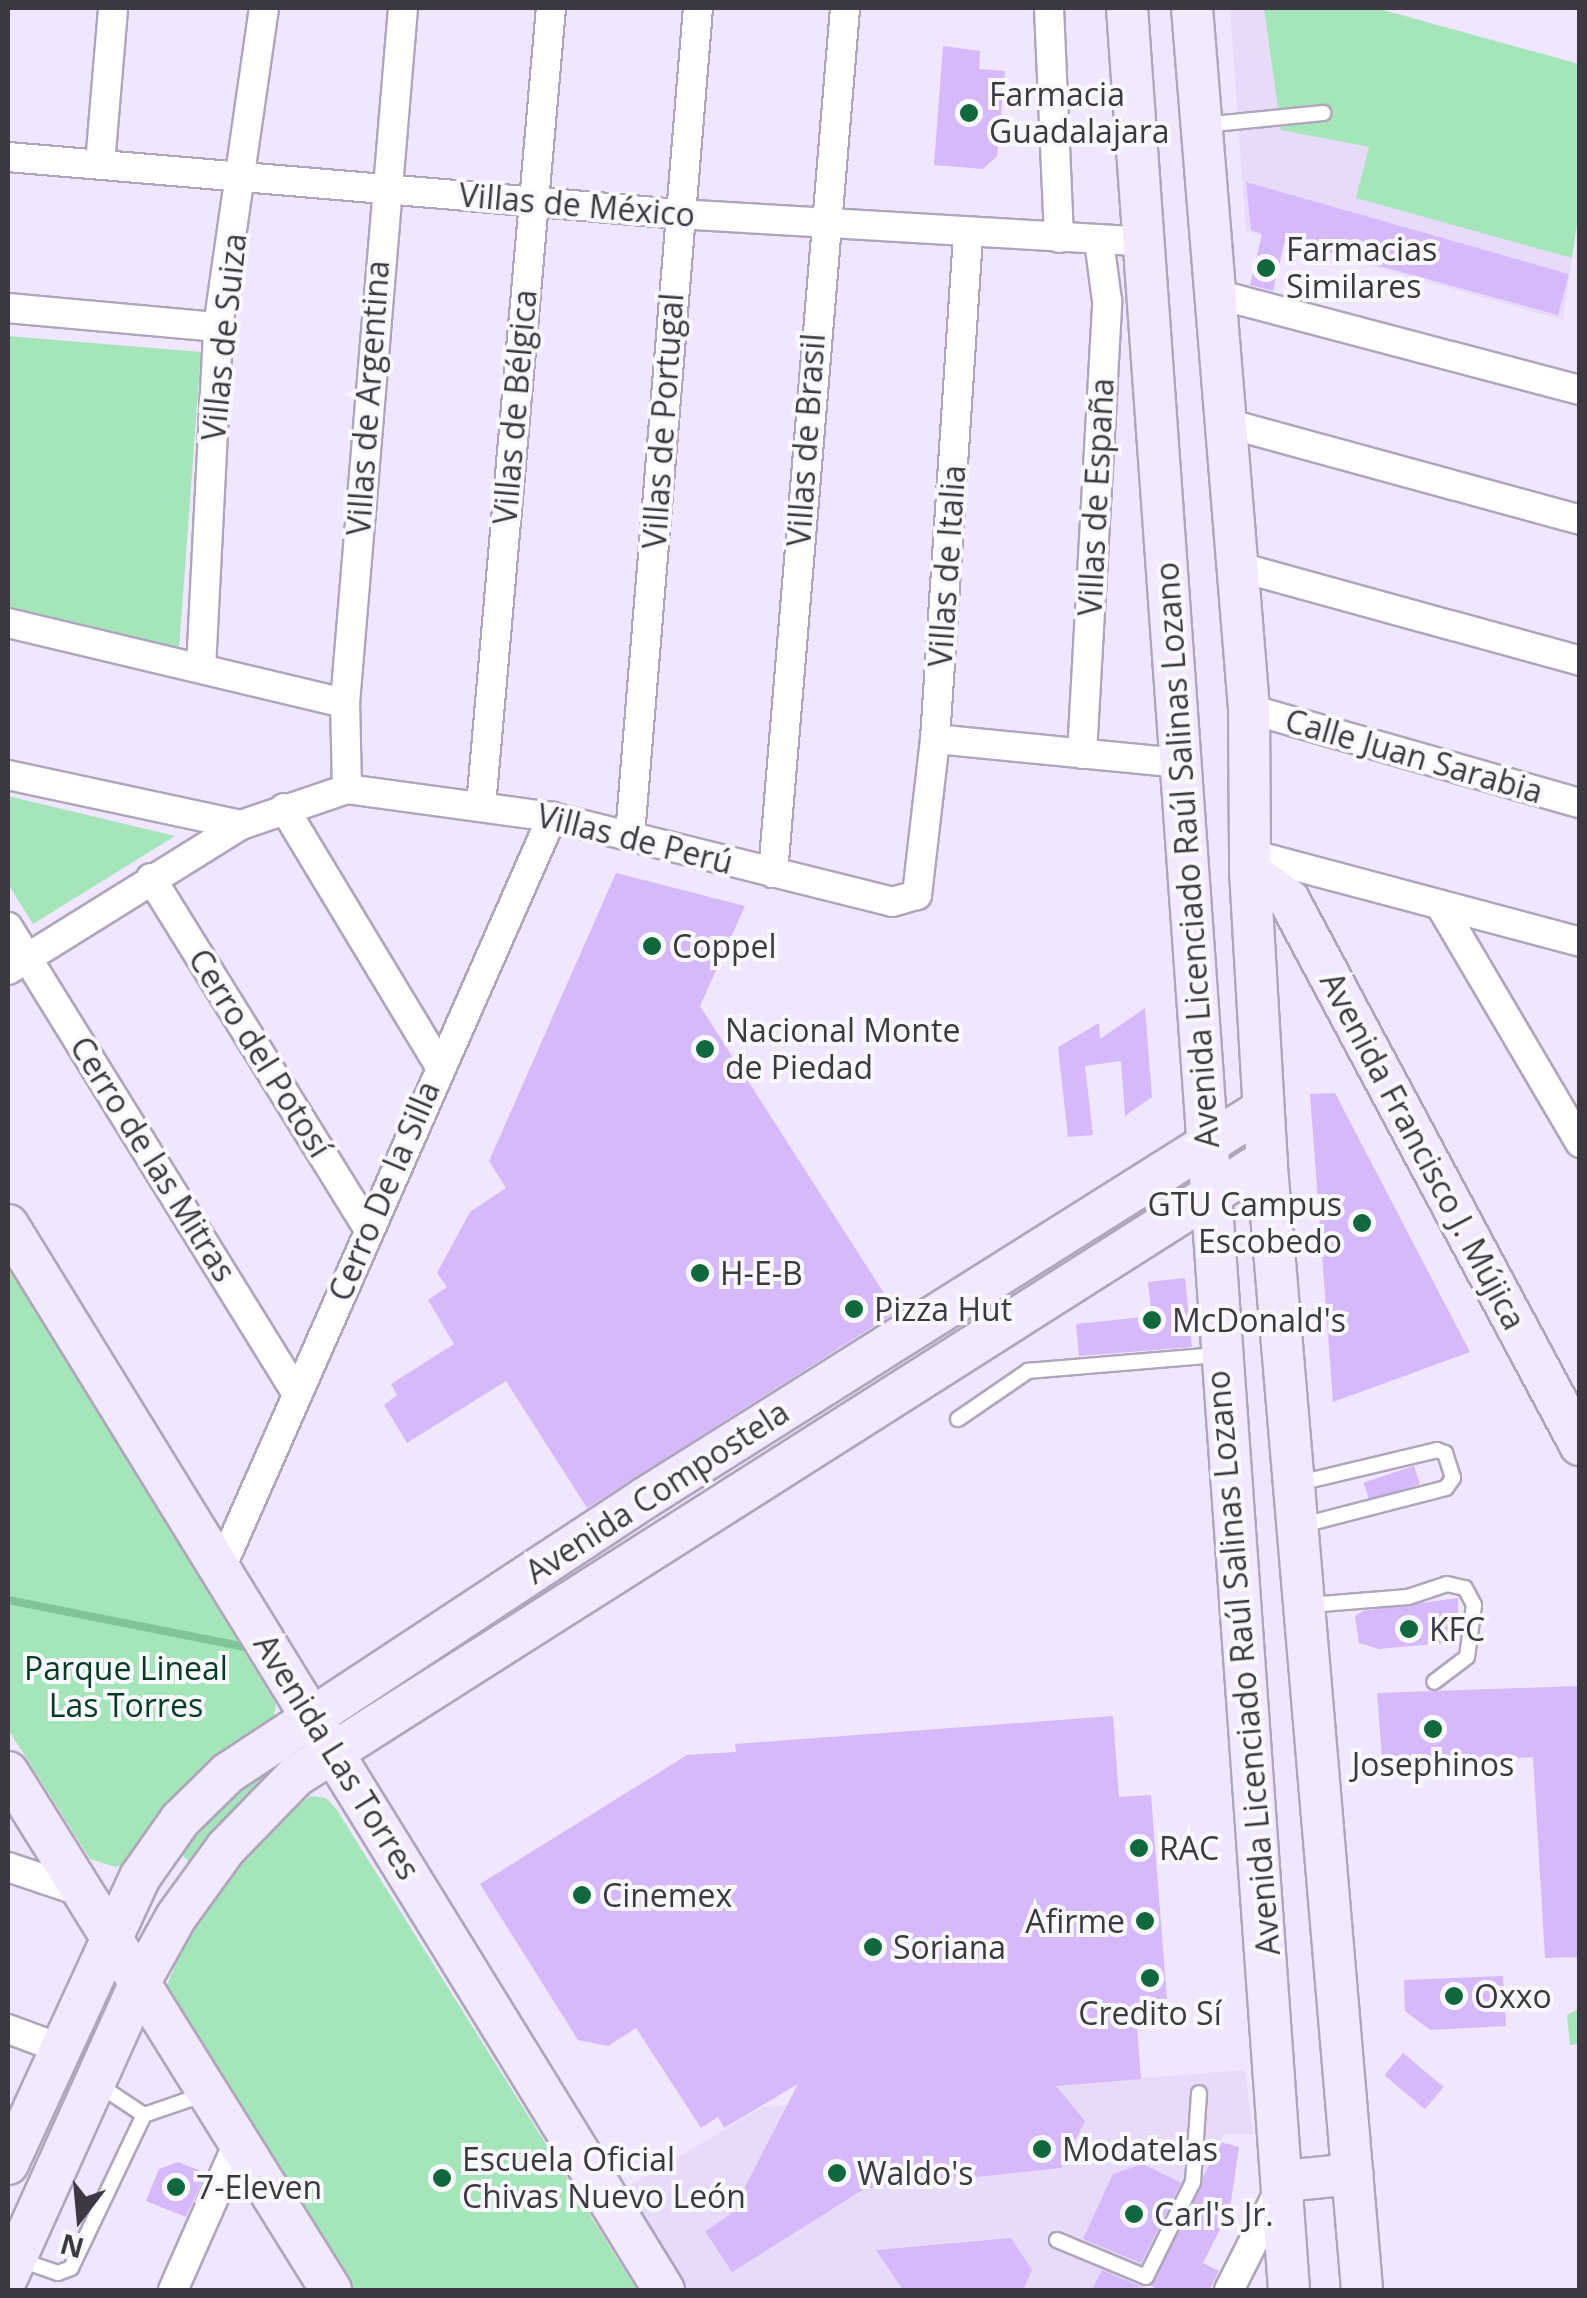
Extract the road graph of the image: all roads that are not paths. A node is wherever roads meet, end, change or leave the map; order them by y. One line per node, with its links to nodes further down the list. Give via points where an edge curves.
1 (112, 8): 13 (street)
2 (264, 8): 14 (street, Villas de Suiza)
3 (403, 8): 15 (street, Villas de Argentina)
4 (551, 8): 16 (street, Villas de Bélgica)
5 (698, 8): 17 (street, Villas de Portugal)
6 (844, 8): 18 (street, Villas de Brasil)
7 (1048, 8): 20 (street)
8 (1128, 8): 22 (street, Avenida Licenciado Raúl Salinas Lozano)
9 (1192, 8): 11 (street, Avenida Licenciado Raúl Salinas Lozano)
10 (1323, 113): 11 (lane)
11 (1202, 125): 23 (street, Avenida Licenciado Raúl Salinas Lozano)
12 (8, 157): 13 (street, Villas de México)
13 (100, 164): 14 (street, Villas de México)
14 (243, 178): 15 (street, Villas de México); 25 (street, Villas de Suiza)
15 (386, 190): 16 (street, Villas de México); 33 (street, Villas de Argentina)
16 (534, 201): 17 (street, Villas de México); 41 (street, Villas de Bélgica)
17 (679, 214): 18 (street, Villas de México); 45 (street, Villas de Portugal)
18 (823, 224): 19 (street, Villas de México); 47 (street, Villas de Brasil)
19 (968, 235): 20 (street, Villas de México); 35 (street, Villas de Italia)
20 (1059, 238): 21 (street, Villas de México)
21 (1099, 240): 22 (street, Villas de México); 36 (street, Villas de España, via 1107,300)
22 (1147, 242): 37 (street, Avenida Licenciado Raúl Salinas Lozano)
23 (1216, 294): 26 (street); 27 (street, Avenida Licenciado Raúl Salinas Lozano)
24 (8, 308): 25 (street)
25 (218, 327): 32 (street, Villas de Suiza)
26 (1580, 390)
27 (1226, 423): 28 (street); 29 (street, Avenida Licenciado Raúl Salinas Lozano)
28 (1580, 520)
29 (1232, 565): 31 (street); 34 (street, Avenida Licenciado Raúl Salinas Lozano)
30 (8, 623): 32 (street)
31 (1580, 660)
32 (201, 668): 33 (street)
33 (345, 704): 39 (street, Villas de Argentina)
34 (1248, 708): 40 (street, Calle Juan Sarabia); 46 (street, Avenida Licenciado Raúl Salinas Lozano)
35 (936, 739): 36 (street); 49 (street, Villas de Italia)
36 (1082, 754): 37 (street)
37 (1180, 763): 56 (street, Avenida Licenciado Raúl Salinas Lozano)
38 (8, 775): 44 (street)
39 (348, 789): 41 (street, Villas de Perú); 42 (street)
40 (1580, 802)
41 (481, 806): 43 (street, Villas de Perú)
42 (284, 808): 44 (street); 54 (street)
43 (552, 817): 45 (street, Villas de Perú); 54 (street, Cerro De la Silla)
44 (242, 825): 48 (street)
45 (630, 835): 47 (street, Villas de Perú)
46 (1250, 862): 50 (street); 55 (street, Avenida Licenciado Raúl Salinas Lozano); 68 (street, Avenida Francisco J. Mújica, via 1288,900)
47 (773, 873): 49 (street, Villas de Perú, via 892,902)
48 (151, 878): 53 (street); 61 (street, Cerro del Potosí)
49 (918, 895)
50 (1440, 905): 52 (street); 57 (street)
51 (8, 927): 53 (street, Cerro de las Mitras)
52 (1579, 944)
53 (17, 964): 65 (street, Cerro de las Mitras)
54 (439, 1065): 61 (street, Cerro De la Silla)
55 (1263, 1109): 56 (street, Avenida Compostela); 58 (street, Avenida Licenciado Raúl Salinas Lozano)
56 (1206, 1143): 59 (street, Avenida Licenciado Raúl Salinas Lozano); 62 (street, Avenida Compostela)
57 (1580, 1143)
58 (1267, 1159): 59 (street, Avenida Compostela); 69 (street, Avenida Licenciado Raúl Salinas Lozano)
59 (1207, 1191): 62 (street, Avenida Compostela); 63 (street, Avenida Licenciado Raúl Salinas Lozano)
60 (8, 1225): 73 (street, Avenida Las Torres)
61 (369, 1228): 65 (street, Cerro De la Silla)
62 (1059, 1261): 64 (street, Avenida Compostela); 66 (street, Avenida Compostela)
63 (1219, 1355): 67 (lane, via 1028,1370); 92 (street, Avenida Licenciado Raúl Salinas Lozano)
64 (862, 1363): 66 (street); 70 (street, Avenida Compostela)
65 (296, 1392): 73 (street, Cerro De la Silla)
66 (885, 1397): 72 (street, Avenida Compostela)
67 (958, 1418)
68 (1577, 1437)
69 (1298, 1483): 71 (street, Avenida Licenciado Raúl Salinas Lozano); 71 (lane, via 1437,1450 1445,1452 1453,1478 1446,1488)
70 (645, 1498): 72 (street); 76 (street, Avenida Compostela)
71 (1302, 1526): 74 (street, Avenida Licenciado Raúl Salinas Lozano)
72 (668, 1534): 77 (street, Avenida Compostela)
73 (221, 1568): 76 (street, Avenida Las Torres)
74 (1309, 1604): 75 (lane, via 1408,1597 1447,1584 1466,1588 1474,1605 1467,1657); 91 (street, Avenida Licenciado Raúl Salinas Lozano)
75 (1434, 1682)
76 (312, 1716): 77 (street, Avenida Las Torres); 81 (street, Avenida Compostela, via 244,1760 180,1820)
77 (333, 1750): 82 (street, Avenida Compostela, via 268,1801 226,1848); 97 (street, Avenida Las Torres)
78 (8, 1772): 80 (street)
79 (8, 1867): 80 (street)
80 (76, 1890): 81 (street)
81 (109, 1936): 82 (street); 84 (street, Avenida Compostela)
82 (141, 1980): 85 (street, Avenida Compostela); 87 (street)
83 (8, 2028): 84 (street)
84 (60, 2048): 90 (street, Avenida Compostela)
85 (95, 2082): 88 (lane); 94 (street, Avenida Compostela)
86 (1199, 2093): 93 (lane, via 1193,2182 1146,2277)
87 (206, 2094): 88 (lane); 89 (street)
88 (144, 2115): 94 (lane, via 71,2268 58,2274)
89 (236, 2148): 95 (street); 96 (street)
90 (8, 2164)
91 (1353, 2174): 92 (street); 100 (street, Avenida Licenciado Raúl Salinas Lozano)
92 (1284, 2181): 98 (street); 99 (street, Avenida Licenciado Raúl Salinas Lozano)
93 (1058, 2240)
94 (11, 2268)
95 (172, 2290)
96 (331, 2290)
97 (664, 2290)
98 (1229, 2290)
99 (1289, 2290)
100 (1362, 2290)

